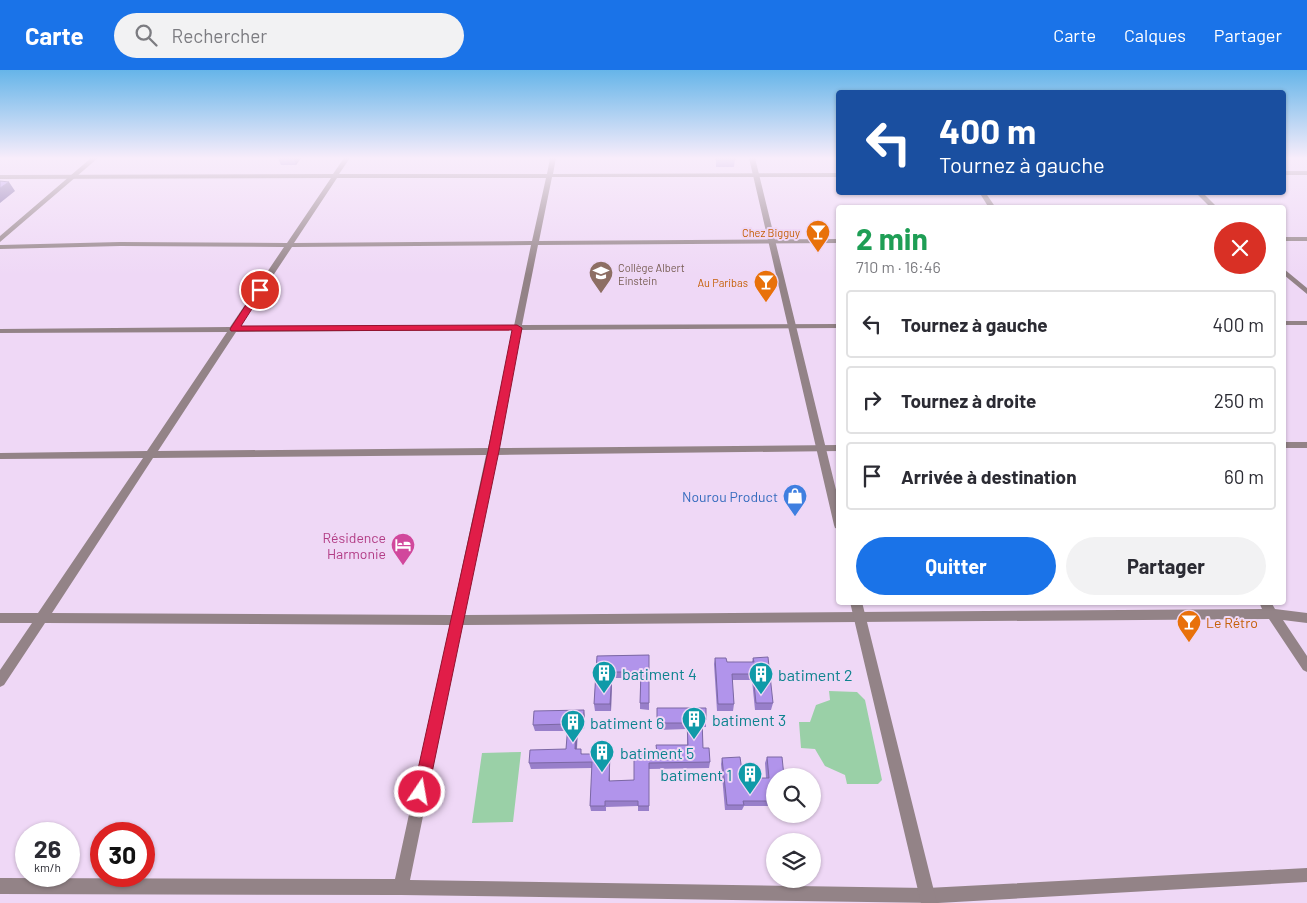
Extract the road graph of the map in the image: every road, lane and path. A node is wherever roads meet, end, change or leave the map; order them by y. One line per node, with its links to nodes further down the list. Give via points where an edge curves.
1 (50, 197): 7 (street)
2 (321, 197): 11 (street)
3 (545, 197): 10 (street)
4 (761, 197): 8 (street)
5 (1286, 239): 6 (street)
6 (1307, 239)
7 (0, 240)
8 (772, 241): 9 (street); 10 (street); 18 (street)
9 (836, 241)
10 (535, 243): 11 (street); 19 (street)
11 (290, 245): 12 (street); 20 (street)
12 (0, 246)
13 (1286, 273): 14 (street)
14 (1307, 292)
15 (1286, 323): 16 (street)
16 (1307, 323)
17 (836, 326): 18 (street)
18 (793, 327): 19 (street); 24 (street)
19 (517, 328): 20 (street); 26 (street)
20 (234, 329): 21 (street); 27 (street)
21 (0, 331)
22 (1286, 445): 23 (street)
23 (1307, 445)
24 (821, 448): 25 (street); 26 (street); 29 (street)
25 (836, 448)
26 (493, 451): 27 (street); 37 (street)
27 (151, 455): 28 (street); 33 (street)
28 (0, 456)
29 (836, 512)
30 (857, 605): 35 (street)
31 (1266, 605): 32 (street)
32 (1272, 614): 35 (street); 36 (street); 38 (street)
33 (44, 617): 34 (street); 37 (street); 39 (street)
34 (0, 618)
35 (860, 618): 37 (street); 43 (street)
36 (1307, 618)
37 (456, 620): 42 (street)
38 (1307, 666)
39 (0, 681)
40 (1307, 875): 43 (street)
41 (0, 886): 42 (street)
42 (401, 887): 43 (street)
43 (928, 900)

